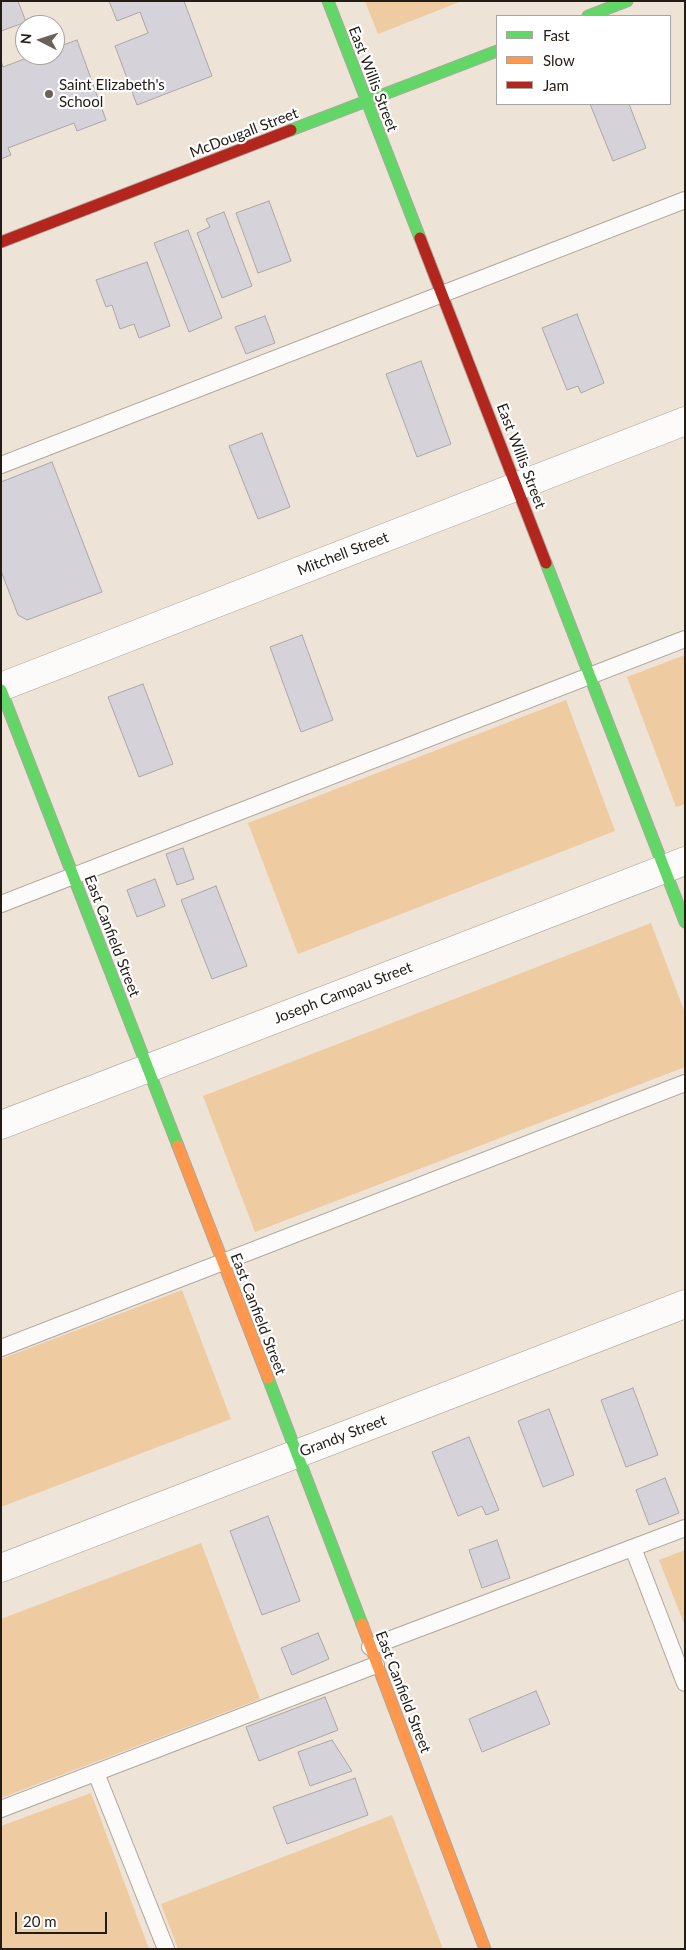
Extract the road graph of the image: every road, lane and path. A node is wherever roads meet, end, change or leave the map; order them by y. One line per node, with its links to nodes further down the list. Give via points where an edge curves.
1 (328, 1): 5 (street, East Willis Street)
2 (627, 1): 3 (street)
3 (591, 15)
4 (496, 51): 5 (street, McDougall Street)
5 (366, 102): 7 (street, McDougall Street); 8 (street, East Willis Street)
6 (685, 200): 8 (lane)
7 (1, 242)
8 (442, 294): 10 (lane); 11 (street, East Willis Street)
9 (685, 421): 11 (street, Mitchell Street)
10 (1, 465)
11 (516, 486): 13 (street, East Willis Street); 14 (street, Mitchell Street)
12 (685, 639): 13 (lane)
13 (590, 676): 15 (street, East Willis Street); 16 (lane)
14 (1, 688): 16 (street, East Canfield Street)
15 (674, 865): 18 (street, East Willis Street); 19 (street, Joseph Campau Street)
16 (72, 876): 17 (lane); 19 (street, East Canfield Street)
17 (1, 904)
18 (685, 922)
19 (147, 1069): 21 (street, Joseph Campau Street); 22 (street, East Canfield Street)
20 (685, 1083): 22 (lane)
21 (1, 1125)
22 (222, 1263): 24 (lane); 25 (street, East Canfield Street)
23 (685, 1304): 25 (street, Grandy Street)
24 (1, 1348)
25 (296, 1454): 28 (street, Grandy Street); 29 (street, East Canfield Street)
26 (685, 1528): 27 (lane)
27 (633, 1548): 29 (lane); 31 (lane)
28 (1, 1568)
29 (370, 1647): 30 (street, East Canfield Street)
30 (376, 1666): 32 (lane); 35 (street, East Canfield Street)
31 (685, 1683)
32 (96, 1773): 33 (lane); 34 (lane)
33 (1, 1809)
34 (166, 1949)
35 (485, 1949)

